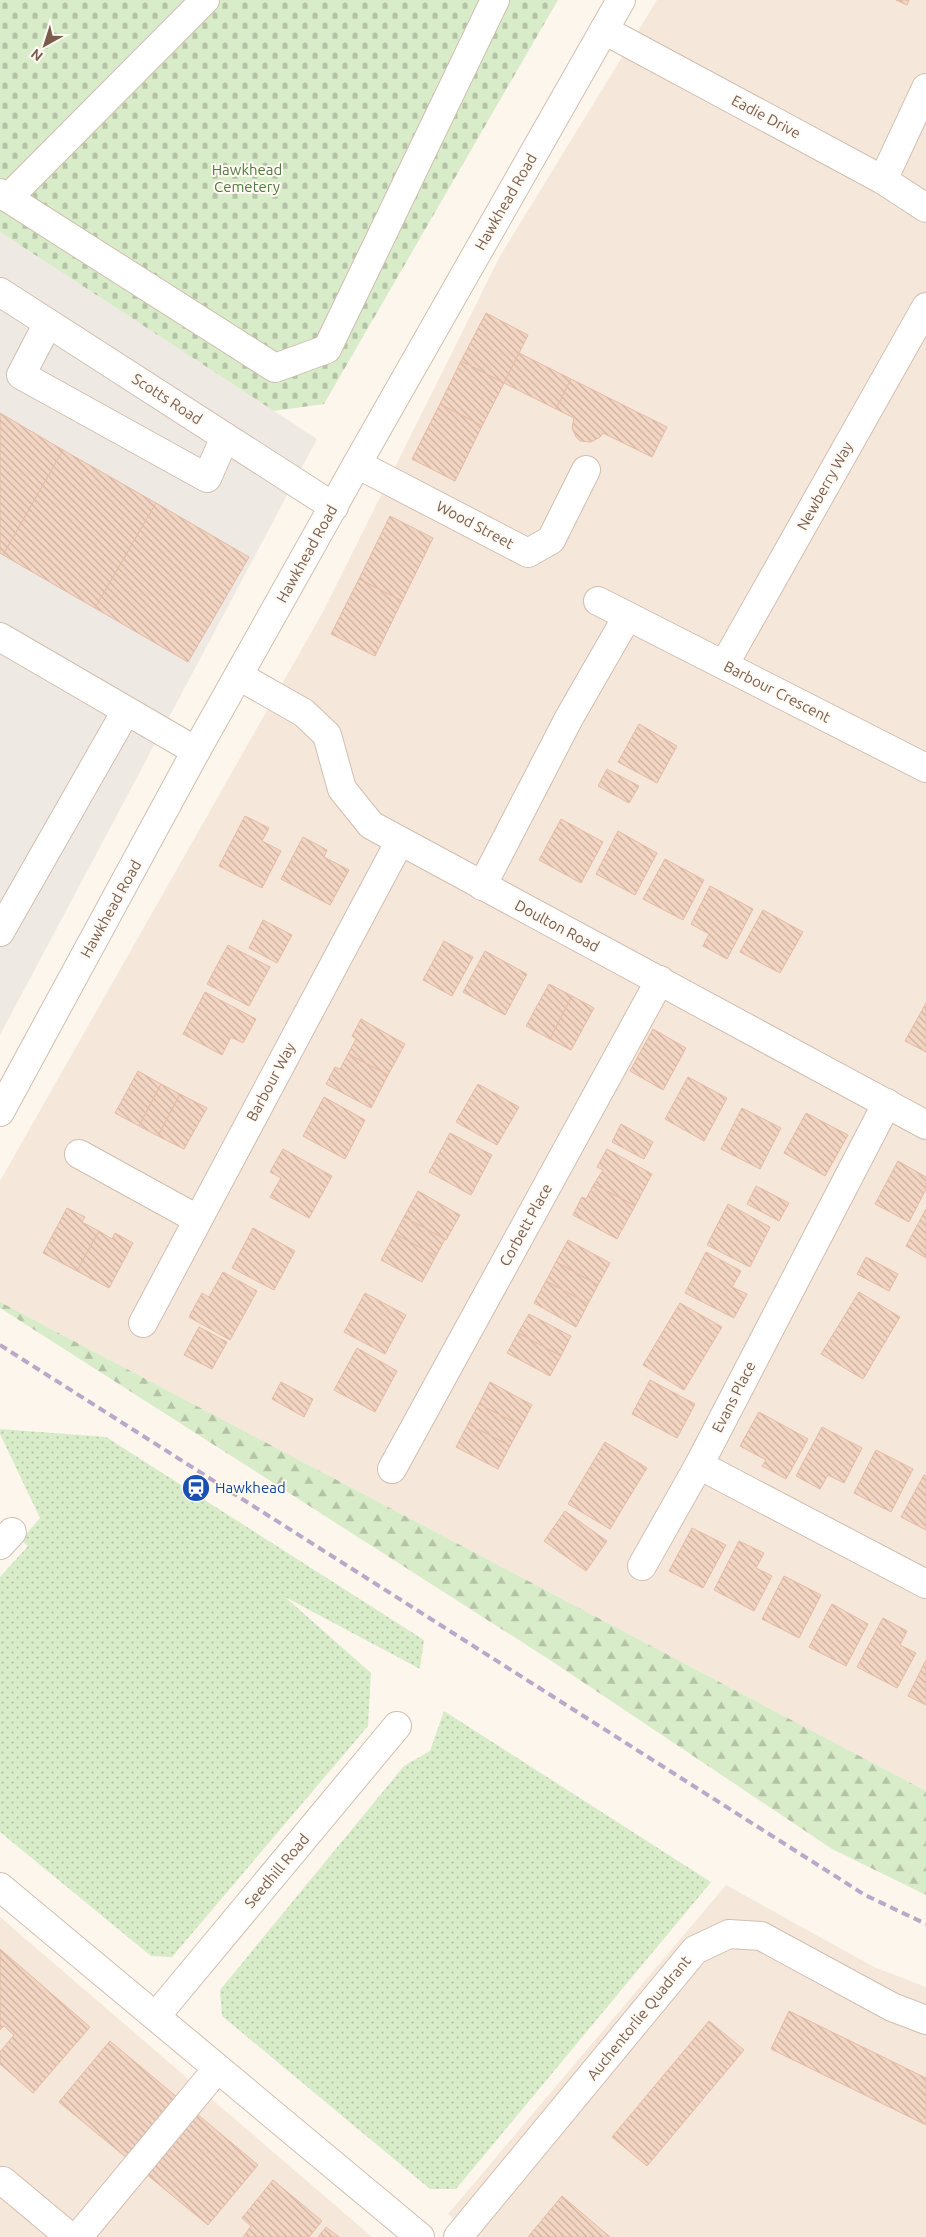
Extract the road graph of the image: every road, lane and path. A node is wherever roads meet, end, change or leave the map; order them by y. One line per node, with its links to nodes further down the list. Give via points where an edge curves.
1 (205, 0): 7 (street)
2 (495, 0): 7 (street, via 327,349 275,368)
3 (621, 0): 4 (street, Hawkhead Road)
4 (604, 30): 6 (street, Eadie Drive); 13 (street, Hawkhead Road)
5 (926, 88): 6 (street)
6 (883, 180): 8 (street, Eadie Drive)
7 (4, 196)
8 (926, 208)
9 (0, 292): 11 (street, Scotts Road)
10 (926, 306): 19 (street, Newberry Way)
11 (48, 323): 12 (street, Scotts Road); 12 (street, via 22,376 207,478)
12 (225, 436): 15 (street, Scotts Road)
13 (357, 464): 14 (street, Wood Street, via 528,552 551,540); 15 (street, Hawkhead Road)
14 (586, 470)
15 (334, 506): 20 (street, Hawkhead Road)
16 (598, 601): 17 (street, Barbour Crescent)
17 (627, 617): 19 (street, Barbour Crescent); 25 (street, via 569,718)
18 (0, 637): 21 (street)
19 (724, 665): 23 (street, Barbour Crescent)
20 (239, 676): 22 (street, Hawkhead Road); 24 (street, Doulton Road, via 304,713 327,735 342,789 371,825)
21 (126, 710): 22 (street); 26 (street)
22 (196, 751): 29 (street, Hawkhead Road)
23 (926, 768)
24 (400, 841): 25 (street, Doulton Road); 32 (street, Barbour Way)
25 (482, 886): 27 (street, Doulton Road)
26 (0, 932)
27 (660, 980): 28 (street, Doulton Road); 35 (street, Corbett Place)
28 (887, 1102): 30 (street, Doulton Road); 34 (street, Evans Place)
29 (0, 1112)
30 (926, 1125)
31 (78, 1154): 32 (street)
32 (197, 1219): 33 (street, Barbour Way)
33 (143, 1323)
34 (699, 1465): 36 (street, Evans Place); 37 (street)
35 (392, 1469)
36 (642, 1566)
37 (926, 1584)
38 (397, 1726): 40 (street, Seedhill Road)
39 (0, 1887): 40 (street)
40 (156, 2016): 42 (street)
41 (926, 2020): 47 (street, Auchentorlie Quadrant, via 892,2007 761,1936 729,1934 694,1950)
42 (217, 2069): 45 (street); 46 (street)
43 (3, 2181): 44 (street)
44 (70, 2237)
45 (78, 2237)
46 (420, 2237)
47 (458, 2237)

